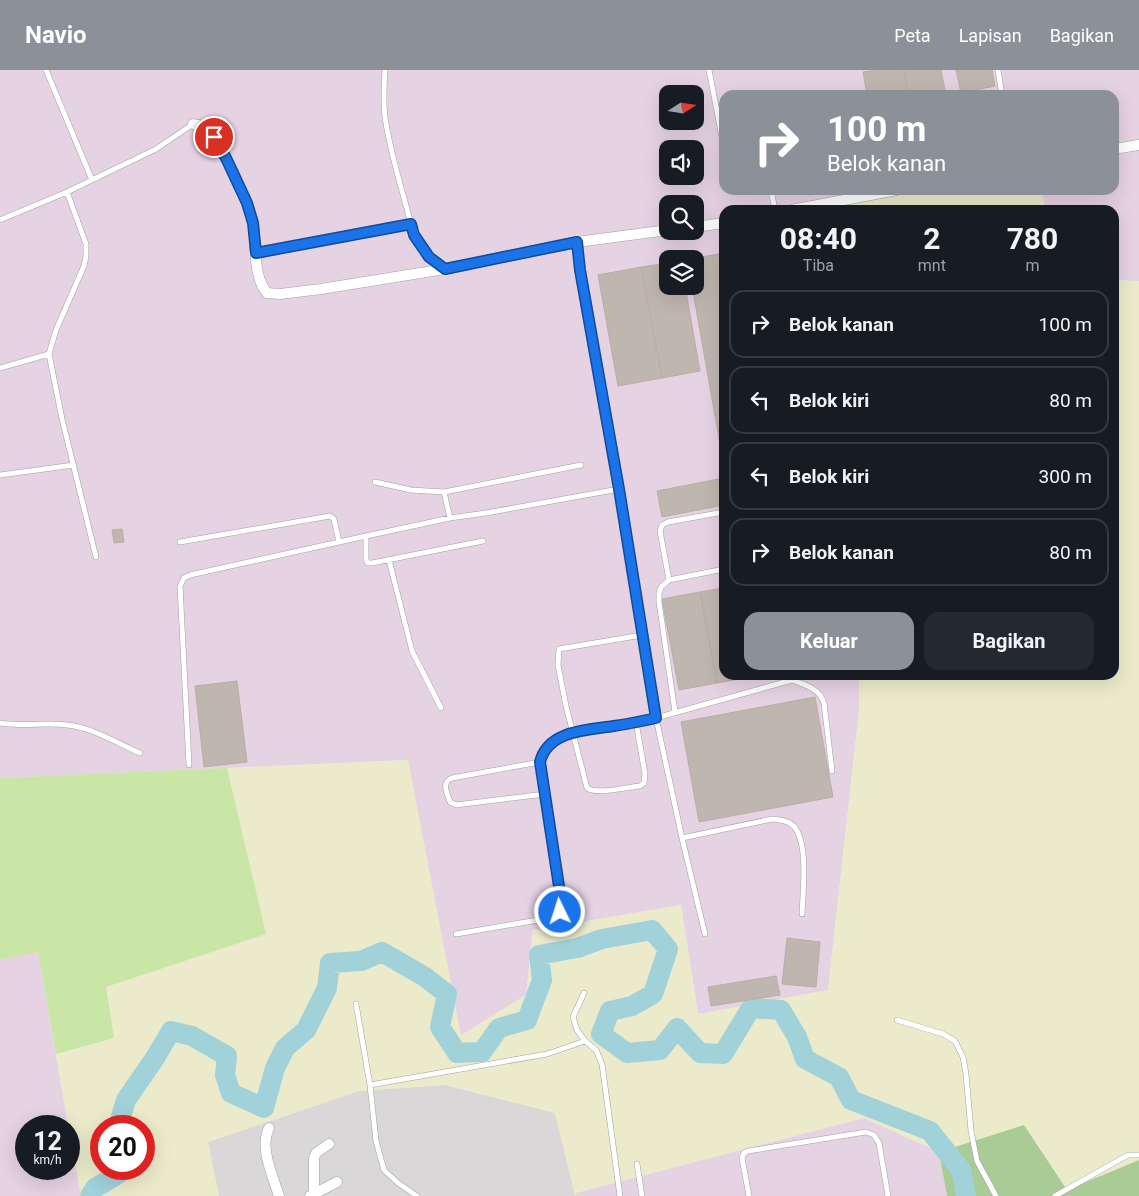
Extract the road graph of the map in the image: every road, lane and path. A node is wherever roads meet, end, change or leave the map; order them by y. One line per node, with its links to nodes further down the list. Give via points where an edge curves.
1 (46, 70): 10 (lane)
2 (385, 70): 15 (lane, via 385,116 390,147)
3 (709, 70): 6 (lane)
4 (998, 70): 5 (lane)
5 (1001, 90)
6 (719, 121)
7 (193, 124): 10 (lane, via 156,149); 20 (street, via 203,126 214,137 226,158 247,203)
8 (1139, 144): 9 (street)
9 (1119, 148)
10 (92, 180): 11 (lane)
11 (67, 192): 14 (lane); 22 (lane, via 86,244 86,256)
12 (871, 195): 13 (street)
13 (819, 205)
14 (0, 220)
15 (411, 224): 20 (lane); 21 (lane, via 414,235 429,257)
16 (719, 224): 17 (street)
17 (704, 226)
18 (659, 231): 19 (street)
19 (577, 242): 21 (street); 28 (lane)
20 (256, 253): 21 (street, via 259,278 267,293 313,290)
21 (445, 269)
22 (49, 354): 23 (lane); 24 (lane)
23 (0, 368)
24 (74, 465): 26 (lane); 36 (lane)
25 (581, 465): 29 (lane)
26 (0, 475)
27 (375, 482): 29 (lane, via 411,490)
28 (619, 489): 31 (lane); 40 (lane)
29 (444, 492): 31 (lane)
30 (719, 513): 39 (lane, via 662,525 660,531)
31 (450, 518): 32 (lane)
32 (366, 536): 35 (lane); 37 (lane, via 368,563)
33 (483, 541): 37 (lane)
34 (180, 542): 35 (lane, via 330,516 334,519)
35 (340, 542): 50 (lane, via 184,578 180,586)
36 (96, 557)
37 (389, 560): 42 (lane, via 412,651)
38 (719, 570): 39 (lane)
39 (669, 580): 43 (lane, via 662,587 659,602)
40 (642, 636): 44 (lane); 47 (lane, via 559,649 558,666)
41 (792, 680): 43 (lane); 51 (lane, via 810,687 822,697)
42 (441, 708)
43 (675, 712): 44 (lane)
44 (656, 718): 45 (lane); 53 (lane)
45 (636, 722): 47 (lane); 47 (lane, via 645,774 644,783 640,786 594,791 587,788)
46 (0, 723): 48 (lane, via 14,726 66,724)
47 (572, 733): 49 (lane, via 557,739 542,754)
48 (140, 753)
49 (540, 762): 52 (lane); 52 (lane, via 447,779 446,790 450,802 456,805)
50 (189, 766)
51 (832, 771)
52 (545, 794): 55 (lane, via 562,906 560,912 556,916)
53 (682, 838): 54 (lane, via 772,819 785,821 796,828 800,840 804,864); 56 (lane)
54 (802, 914)
55 (456, 934)
56 (705, 934)
57 (584, 993): 60 (lane, via 573,1017)
58 (356, 1004): 61 (lane)
59 (897, 1020): 74 (lane, via 944,1034 955,1041 963,1057 977,1161)
60 (585, 1041): 61 (lane, via 547,1054); 70 (lane, via 596,1050 602,1064)
61 (370, 1085): 69 (lane, via 376,1141 384,1170)
62 (269, 1128): 68 (street, via 265,1145)
63 (329, 1144): 67 (street, via 314,1158)
64 (1139, 1155): 75 (lane, via 1128,1155)
65 (637, 1164): 71 (lane)
66 (336, 1182): 67 (street)
67 (312, 1195)
68 (279, 1196)
69 (417, 1196)
70 (620, 1196)
71 (642, 1196)
72 (749, 1196): 73 (lane, via 742,1158 748,1150 866,1132 874,1135 879,1143)
73 (888, 1196)
74 (996, 1196)
75 (1055, 1196)

